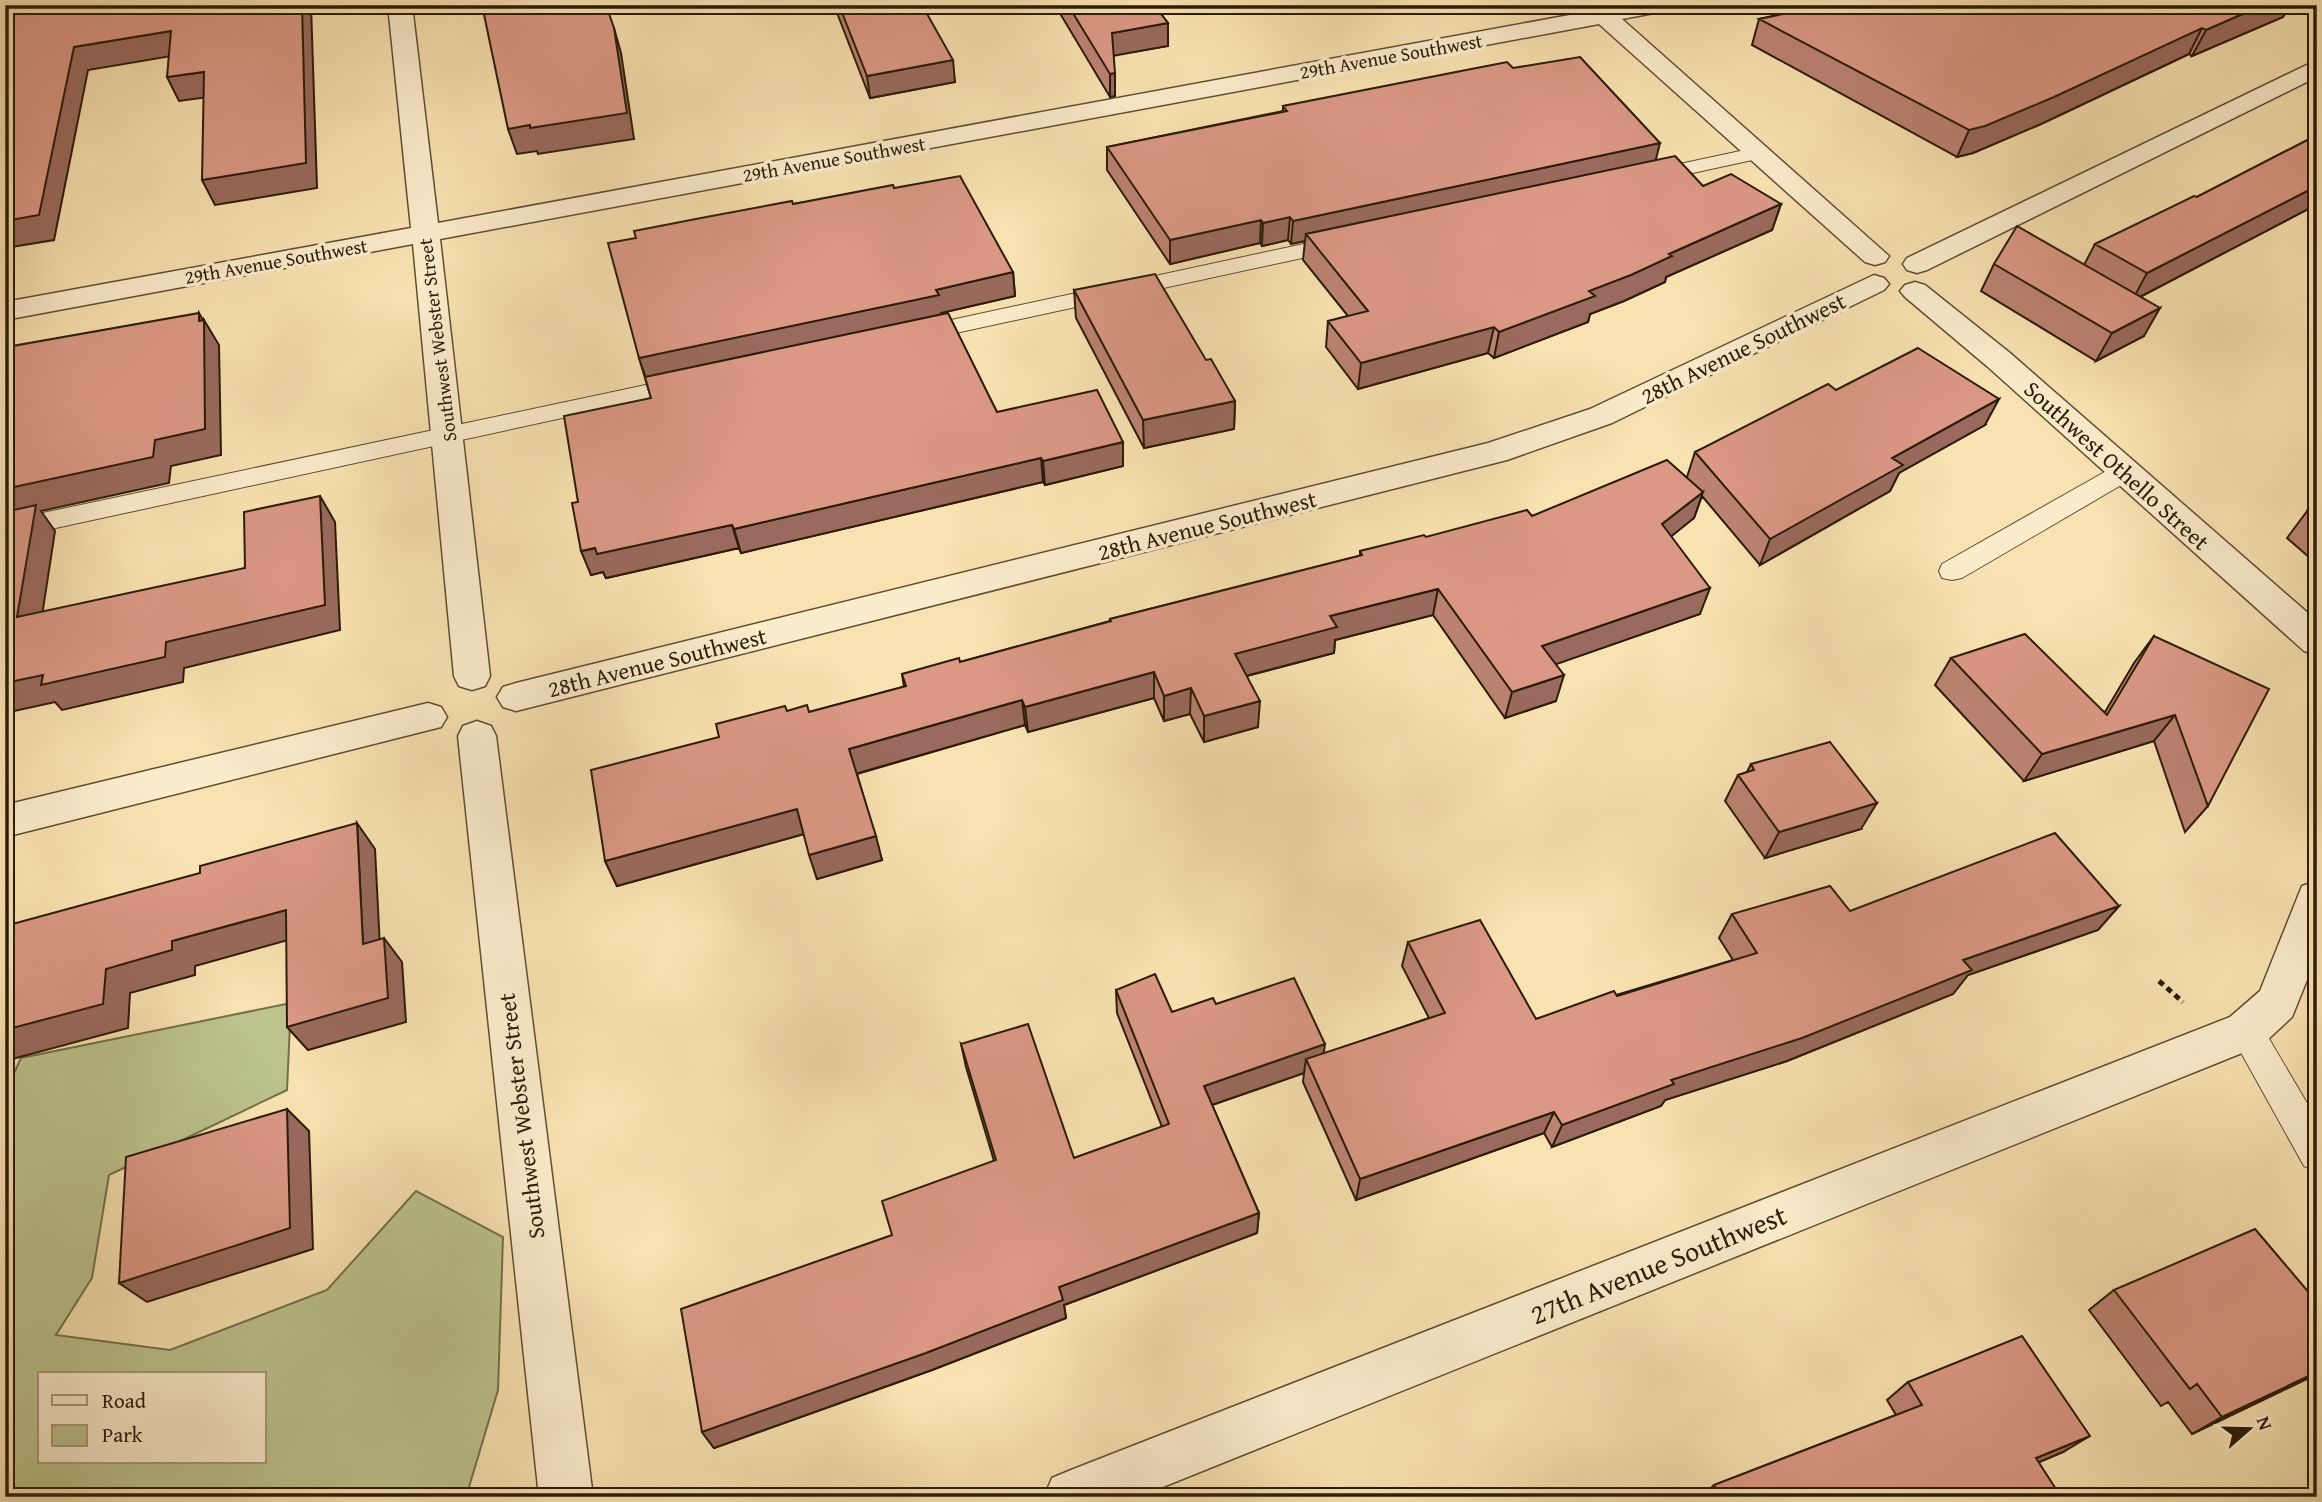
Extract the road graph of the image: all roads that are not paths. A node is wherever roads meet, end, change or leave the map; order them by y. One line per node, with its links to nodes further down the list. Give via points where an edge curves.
1 (400, 5): 7 (street, Southwest Webster Street)
2 (1662, 5): 3 (street, 29th Avenue Southwest)
3 (1598, 11): 5 (street); 7 (street, 29th Avenue Southwest)
4 (2317, 67): 10 (street)
5 (1759, 153): 6 (lane); 9 (street)
6 (1627, 181)
7 (425, 234): 11 (street, 29th Avenue Southwest); 14 (street, Southwest Webster Street)
8 (1370, 237): 12 (lane)
9 (1874, 270): 10 (street, via 1896,256); 20 (street, 28th Avenue Southwest, via 1601,416 1496,452)
10 (1916, 277): 15 (street, Southwest Othello Street, via 1999,360)
11 (5, 311)
12 (895, 339)
13 (705, 380): 14 (lane)
14 (448, 435): 16 (lane); 19 (street, Southwest Webster Street)
15 (2126, 471): 17 (lane); 18 (street, Southwest Othello Street)
16 (5, 530)
17 (1952, 571)
18 (2317, 642)
19 (472, 676): 20 (street, via 504,679); 21 (street, via 441,690)
20 (516, 697): 22 (street, via 503,722)
21 (428, 717): 22 (street, via 441,735 454,739); 23 (street)
22 (477, 736): 27 (street, Southwest Webster Street)
23 (5, 821)
24 (2317, 898): 25 (street, via 2277,1003)
25 (2246, 1031): 26 (lane); 28 (street, 27th Avenue Southwest)
26 (2317, 1154)
27 (566, 1497)
28 (1071, 1497)

